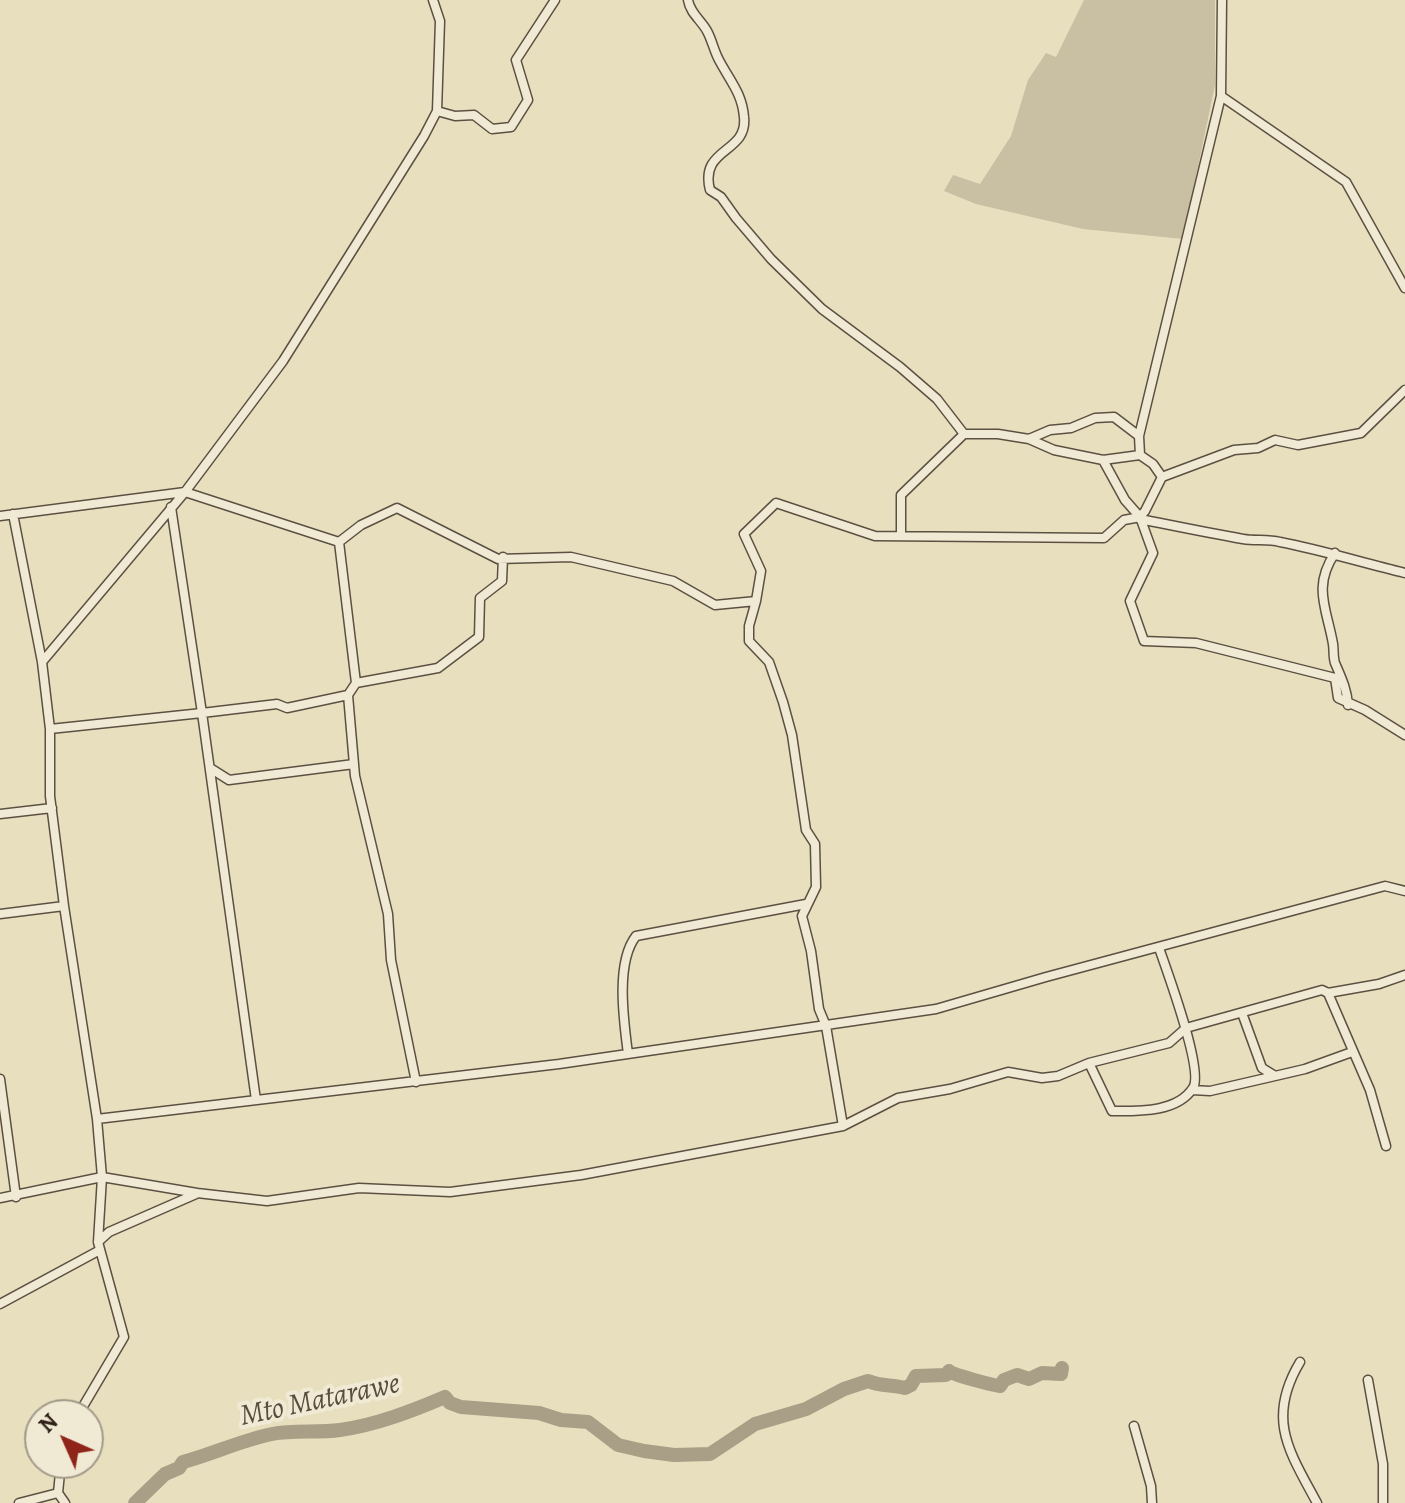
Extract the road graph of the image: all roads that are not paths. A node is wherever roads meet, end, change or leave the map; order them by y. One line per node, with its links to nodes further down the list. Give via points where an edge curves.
1 (433, 0): 6 (street, via 440,21)
2 (555, 0): 6 (street, via 516,60 528,100 511,127 492,129 474,115)
3 (688, 0): 9 (street, via 742,97 745,122 743,135 710,164 710,190 822,309 937,399)
4 (1222, 0): 5 (street)
5 (1221, 96): 7 (street, via 1346,182); 10 (street)
6 (437, 111): 15 (street, via 283,361)
7 (1405, 288)
8 (1405, 390): 14 (street, via 1361,433 1298,445 1275,440)
9 (964, 434): 11 (street); 21 (street, via 901,495)
10 (1139, 436): 11 (street, via 1114,417 1104,417); 12 (street)
11 (1029, 439): 13 (street)
12 (1140, 455): 13 (street); 14 (street)
13 (1103, 460): 20 (street)
14 (1162, 477): 20 (street)
15 (185, 492): 16 (street); 17 (street); 22 (street)
16 (169, 494): 17 (street); 18 (street)
17 (171, 509): 27 (street); 31 (street)
18 (13, 514): 19 (street); 27 (street)
19 (0, 516)
20 (1140, 518): 21 (street, via 1124,520 1104,538); 23 (street); 30 (street, via 1153,553 1130,601 1144,641 1196,643 1335,678 1338,698)
21 (901, 536): 26 (street, via 866,534 776,503 744,534 761,571)
22 (339, 542): 24 (street, via 397,508); 28 (street)
23 (1335, 553): 25 (street); 30 (street, via 1321,594)
24 (503, 557): 26 (street, via 571,557 673,581 715,605); 28 (street, via 502,581 480,598 479,637 438,668)
25 (1405, 573)
26 (756, 601): 39 (street, via 749,641 769,662 783,702 806,830 815,844 816,887)
27 (42, 662): 32 (street)
28 (356, 683): 29 (street)
29 (348, 695): 31 (street, via 287,708 277,704); 34 (street)
30 (1348, 705): 33 (street)
31 (202, 713): 32 (street); 35 (street)
32 (50, 729): 36 (street)
33 (1405, 735)
34 (354, 764): 35 (street, via 229,780); 53 (street, via 388,914 391,960)
35 (210, 768): 55 (street)
36 (52, 808): 37 (street); 40 (street)
37 (0, 814)
38 (1405, 891): 42 (street, via 1385,886)
39 (806, 904): 46 (street, via 802,916); 49 (street, via 636,936 625,975)
40 (64, 906): 41 (street); 56 (street)
41 (0, 914)
42 (1159, 948): 46 (street, via 936,1009); 47 (street)
43 (1405, 975): 44 (street)
44 (1328, 993): 45 (street, via 1322,990); 48 (street)
45 (1242, 1013): 47 (street); 51 (street, via 1262,1068)
46 (826, 1026): 49 (street); 57 (street)
47 (1186, 1028): 50 (street, via 1169,1043); 54 (street, via 1196,1081)
48 (1352, 1052): 51 (street); 58 (street, via 1370,1090)
49 (628, 1054): 53 (street)
50 (1089, 1063): 54 (street, via 1112,1111 1149,1111); 57 (street, via 1058,1076 1008,1072 898,1098)
51 (1275, 1076): 54 (street)
52 (0, 1079): 61 (street)
53 (416, 1082): 55 (street)
54 (1192, 1090)
55 (256, 1100): 56 (street)
56 (97, 1119): 59 (street)
57 (843, 1126): 60 (street, via 481,1189 359,1188 267,1201)
58 (1386, 1146)
59 (102, 1177): 60 (street); 61 (street); 63 (street)
60 (197, 1193): 63 (street, via 109,1232)
61 (16, 1197): 62 (street)
62 (0, 1198)
63 (99, 1246): 64 (street); 67 (street, via 124,1337)
64 (0, 1304)
65 (1300, 1362): 74 (street, via 1288,1383 1283,1427 1286,1444)
66 (1368, 1380): 75 (street, via 1383,1464)
67 (87, 1399)
68 (1134, 1426): 73 (street)
69 (59, 1479): 70 (street)
70 (58, 1493): 71 (street); 72 (street)
71 (19, 1503)
72 (65, 1503)
73 (1152, 1503)
74 (1317, 1503)
75 (1383, 1503)

